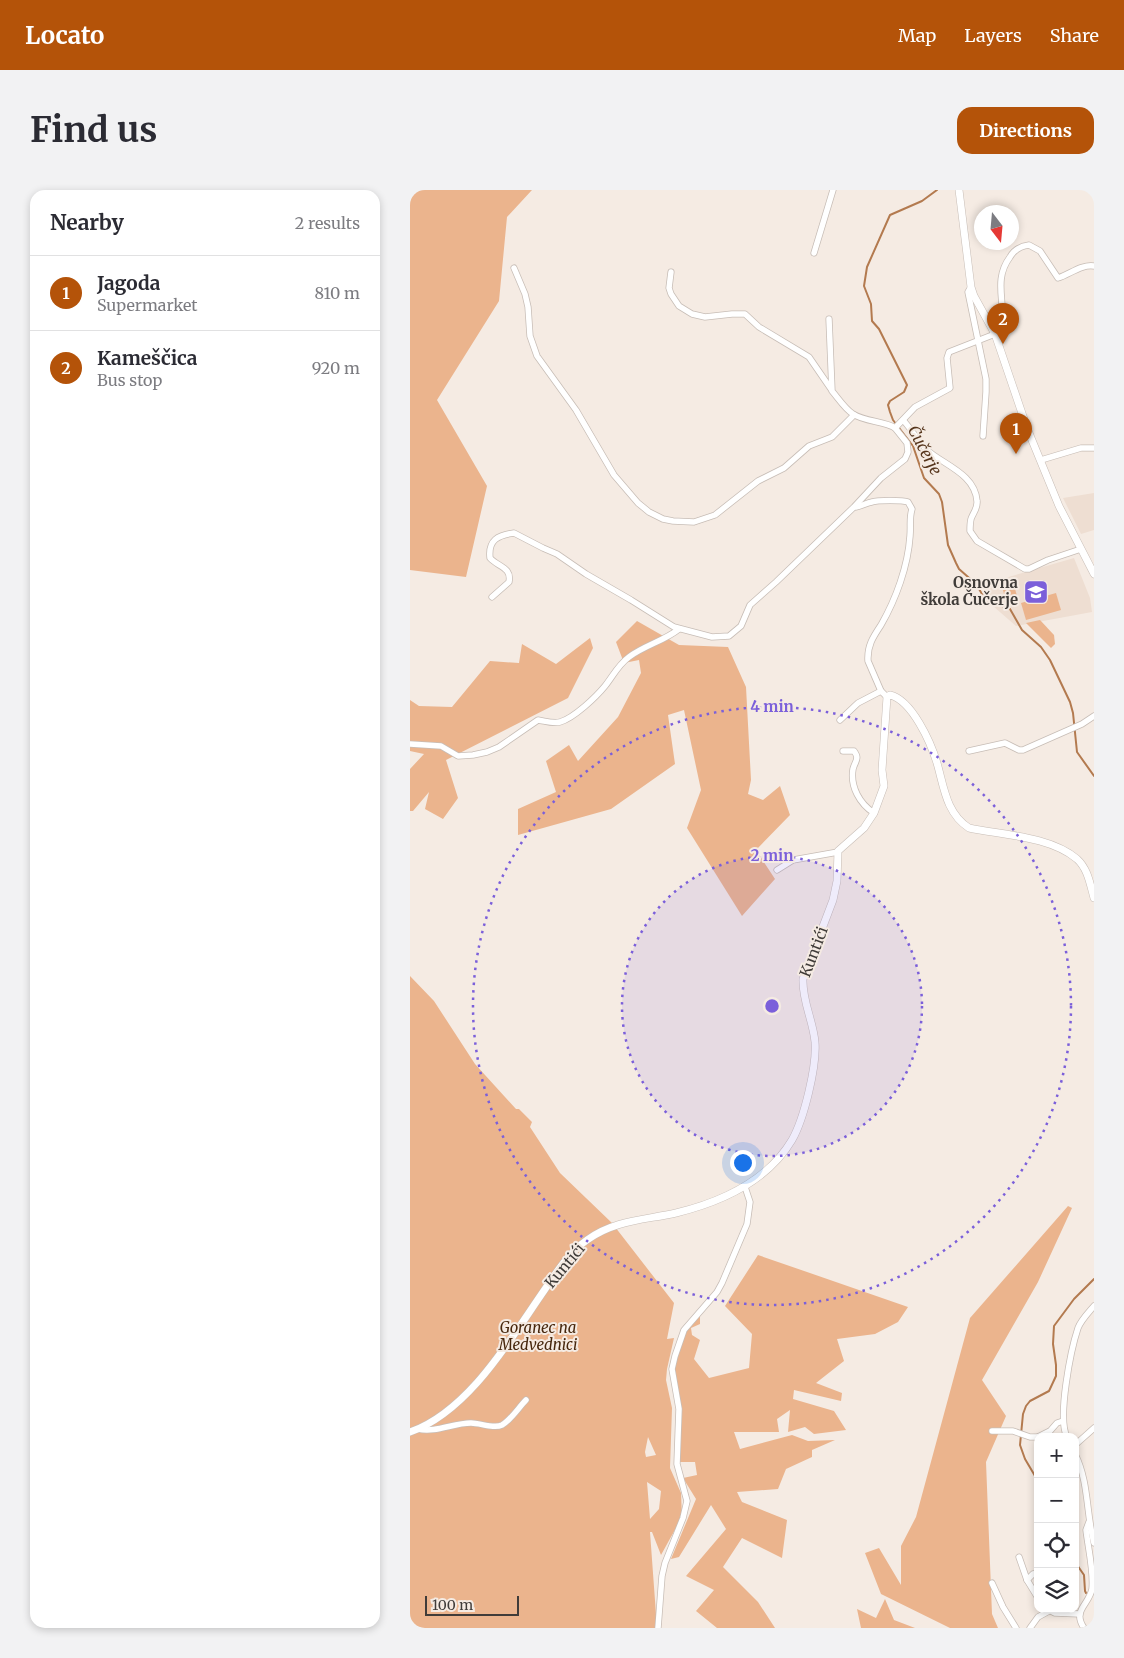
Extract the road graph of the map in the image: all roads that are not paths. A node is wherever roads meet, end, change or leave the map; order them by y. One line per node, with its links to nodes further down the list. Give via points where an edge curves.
1 (833, 190): 3 (street)
2 (959, 190): 7 (street)
3 (814, 253)
4 (1094, 266): 9 (street, via 1086,265 1058,278 1040,251 1029,245 1018,248 1001,272 1003,322 1001,330)
5 (514, 268): 12 (street, via 525,294 530,336 537,356 576,410 618,480 644,508 663,519 694,522 715,516 758,481 784,468 809,446 832,437)
6 (671, 272): 11 (street, via 670,294 679,306 705,317 745,314 759,327 809,357)
7 (971, 287): 9 (street); 10 (street, via 968,292)
8 (829, 320): 11 (street)
9 (995, 334): 10 (street); 16 (street)
10 (978, 340): 13 (street, via 949,352 946,358 950,388 915,407); 14 (street, via 986,392)
11 (832, 390): 12 (street)
12 (854, 414): 13 (street, via 884,425)
13 (899, 424): 17 (street, via 907,443 907,455); 18 (street, via 973,487 978,504 970,531 977,541 1025,569)
14 (983, 436)
15 (1094, 448): 16 (street, via 1081,448)
16 (1041, 460): 18 (street)
17 (854, 508): 21 (street, via 750,604 741,626 729,636 712,637); 22 (street, via 880,500 902,500 908,502 912,509 908,548 898,587 868,650 868,661)
18 (1080, 549): 19 (street)
19 (1094, 574)
20 (492, 597): 21 (street, via 509,582 510,577 503,566 490,558 491,543 495,538 514,533 557,554 603,585)
21 (680, 629): 26 (street, via 628,658 604,686 562,721 538,720 500,747 473,755 458,756 442,746)
22 (880, 691): 23 (street); 25 (street, via 858,703)
23 (887, 696): 29 (street, via 882,770 884,786); 32 (street, via 894,696 913,714 936,761 948,804 960,822 969,828 1044,842 1077,859 1089,878)
24 (1094, 716): 28 (street, via 1022,750 1006,743)
25 (840, 720)
26 (410, 744)
27 (843, 751): 29 (street, via 857,754 853,771 855,788 864,805)
28 (969, 751)
29 (874, 813): 30 (street, via 864,828)
30 (838, 852): 31 (street, via 793,860); 33 (street, Kuntići, via 833,900 803,979 805,1004 815,1042 809,1094 792,1140 764,1172)
31 (777, 870)
32 (1094, 898)
33 (745, 1187): 38 (street, Kuntići, via 675,1213 625,1222 588,1238 557,1271 479,1382); 56 (street, via 750,1202 747,1224 717,1292 684,1330 672,1369 679,1409 677,1464 687,1501 684,1518 662,1576)
34 (1094, 1306): 36 (street, via 1078,1327)
35 (526, 1400): 38 (street, Kuntići, via 501,1426 471,1423)
36 (1063, 1421): 41 (street); 42 (street)
37 (1094, 1428): 44 (street)
38 (418, 1429): 40 (street, Kuntići)
39 (992, 1431): 43 (street, via 1013,1431)
40 (410, 1432)
41 (1045, 1433)
42 (1066, 1433)
43 (1034, 1436)
44 (1079, 1441)
45 (1079, 1462): 46 (street)
46 (1090, 1522): 47 (street); 55 (street, via 1086,1530 1092,1590)
47 (1094, 1543)
48 (1019, 1557): 50 (street)
49 (1034, 1574): 50 (street)
50 (1027, 1580): 52 (street)
51 (992, 1583): 57 (street)
52 (1034, 1591)
53 (1044, 1613): 58 (street)
54 (1058, 1613): 55 (street)
55 (1080, 1614): 59 (street)
56 (658, 1628)
57 (1016, 1628)
58 (1030, 1628)
59 (1084, 1628)

